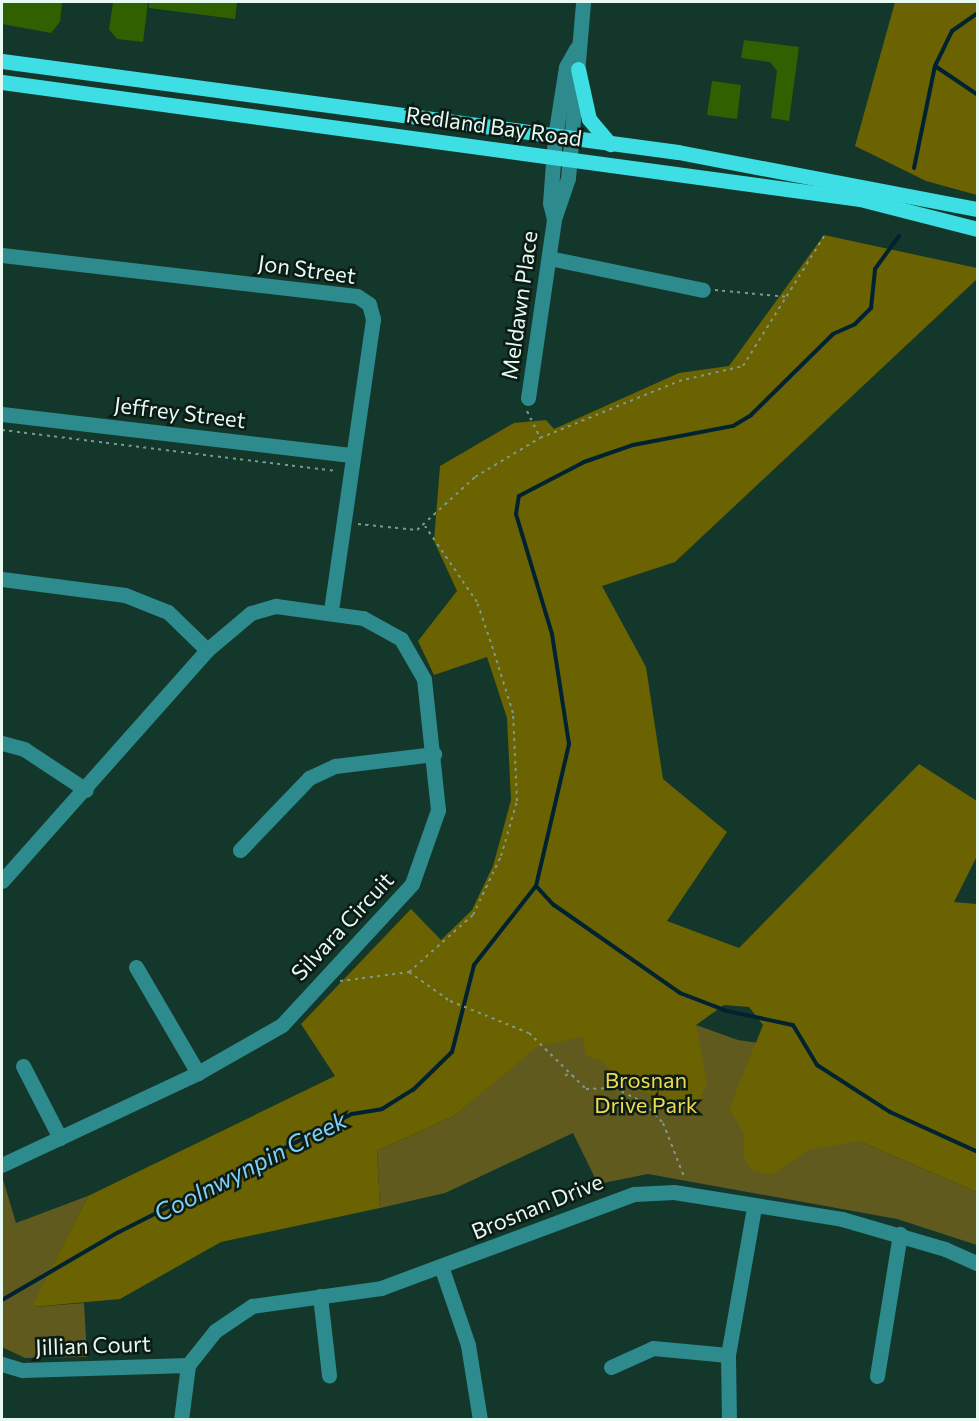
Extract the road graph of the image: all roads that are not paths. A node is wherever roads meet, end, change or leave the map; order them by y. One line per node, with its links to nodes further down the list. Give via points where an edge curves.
1 (583, 2): 2 (street)
2 (576, 49): 4 (street); 6 (street, via 566,67)
3 (2, 61): 6 (main road, Redland Bay Road)
4 (578, 69): 6 (street); 7 (main road, via 590,119)
5 (2, 82): 8 (main road, Redland Bay Road)
6 (562, 138): 7 (main road, Redland Bay Road); 8 (street, Meldawn Place); 9 (street, Meldawn Place)
7 (610, 144): 10 (main road, Redland Bay Road, via 856,181)
8 (553, 157): 9 (main road, Redland Bay Road); 11 (street, Meldawn Place, via 550,203)
9 (569, 159): 11 (street, Meldawn Place, via 564,200); 12 (main road, Redland Bay Road, via 860,199)
10 (978, 208)
11 (554, 219): 14 (street, Meldawn Place)
12 (978, 229)
13 (2, 255): 18 (street, Jon Street, via 357,296 369,304 373,319)
14 (549, 258): 15 (street); 16 (street, Meldawn Place)
15 (703, 290)
16 (528, 398)
17 (2, 414): 18 (street, Jeffrey Street)
18 (353, 455): 20 (street, Jon Street)
19 (2, 579): 21 (street, via 125,595 168,612)
20 (331, 610): 21 (street, Silvara Circuit, via 276,606 251,614); 23 (street, Silvara Circuit, via 363,618 401,639 424,679)
21 (207, 650): 24 (street, Silvara Circuit)
22 (2, 743): 24 (street, via 24,749)
23 (434, 754): 25 (street, via 335,766 309,778); 29 (street, Silvara Circuit, via 438,810 412,884 282,1025)
24 (86, 790): 26 (street, Silvara Circuit)
25 (240, 850)
26 (2, 881)
27 (136, 966): 29 (street)
28 (23, 1066): 30 (street)
29 (198, 1073): 30 (street, Silvara Circuit)
30 (60, 1138): 31 (street, Silvara Circuit)
31 (2, 1165)
32 (754, 1207): 33 (street, Brosnan Drive); 35 (street, Brosnan Drive, via 690,1195 634,1194 598,1203); 37 (street)
33 (900, 1234): 34 (street, Brosnan Drive); 42 (street, via 877,1347)
34 (978, 1264)
35 (442, 1269): 36 (street, Brosnan Drive, via 381,1288); 44 (street, via 468,1345)
36 (320, 1296): 39 (street, Brosnan Drive, via 252,1306 215,1331); 41 (street)
37 (728, 1355): 40 (street, via 653,1348); 45 (street)
38 (2, 1364): 39 (street, Jillian Court, via 22,1370)
39 (188, 1365): 43 (street)
40 (610, 1367)
41 (328, 1375)
42 (877, 1376)
43 (181, 1419)
44 (480, 1419)
45 (729, 1419)

